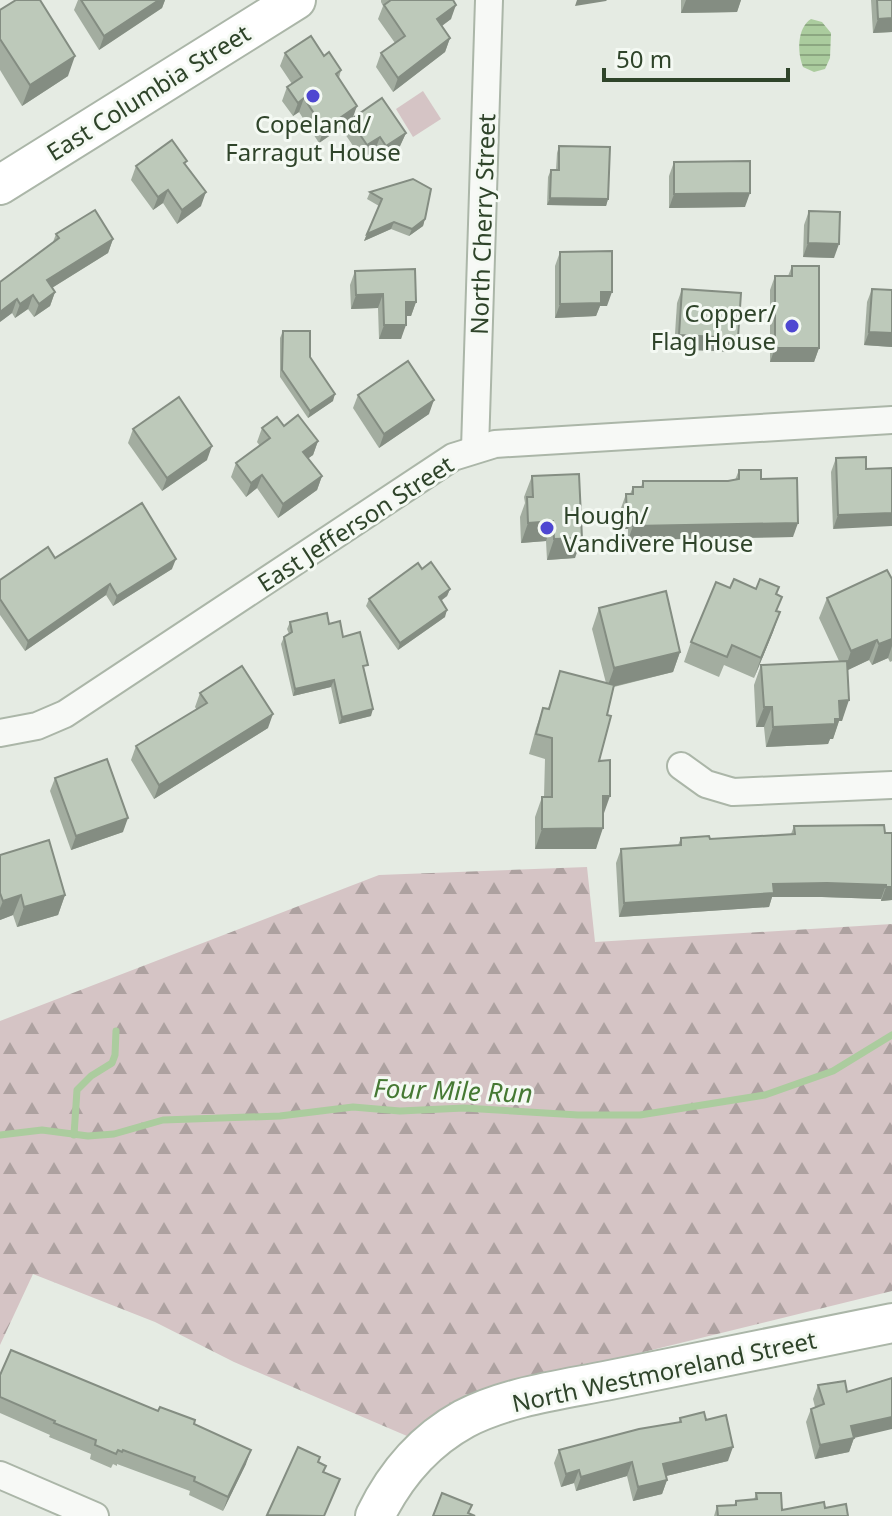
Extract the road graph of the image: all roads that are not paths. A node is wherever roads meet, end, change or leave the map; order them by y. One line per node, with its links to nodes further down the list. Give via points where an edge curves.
1 (296, 0): 3 (street, East Columbia Street)
2 (489, 0): 5 (street, North Cherry Street)
3 (0, 185)
4 (892, 420): 5 (street, East Jefferson Street)
5 (475, 449): 6 (street, East Jefferson Street, via 453,457 65,714)
6 (0, 733)
7 (681, 766): 8 (street, via 706,784 733,792)
8 (892, 785)
9 (892, 1323): 12 (street, North Westmoreland Street, via 542,1394 480,1412 441,1434 403,1469)
10 (0, 1475): 11 (street)
11 (95, 1516)
12 (375, 1516)

